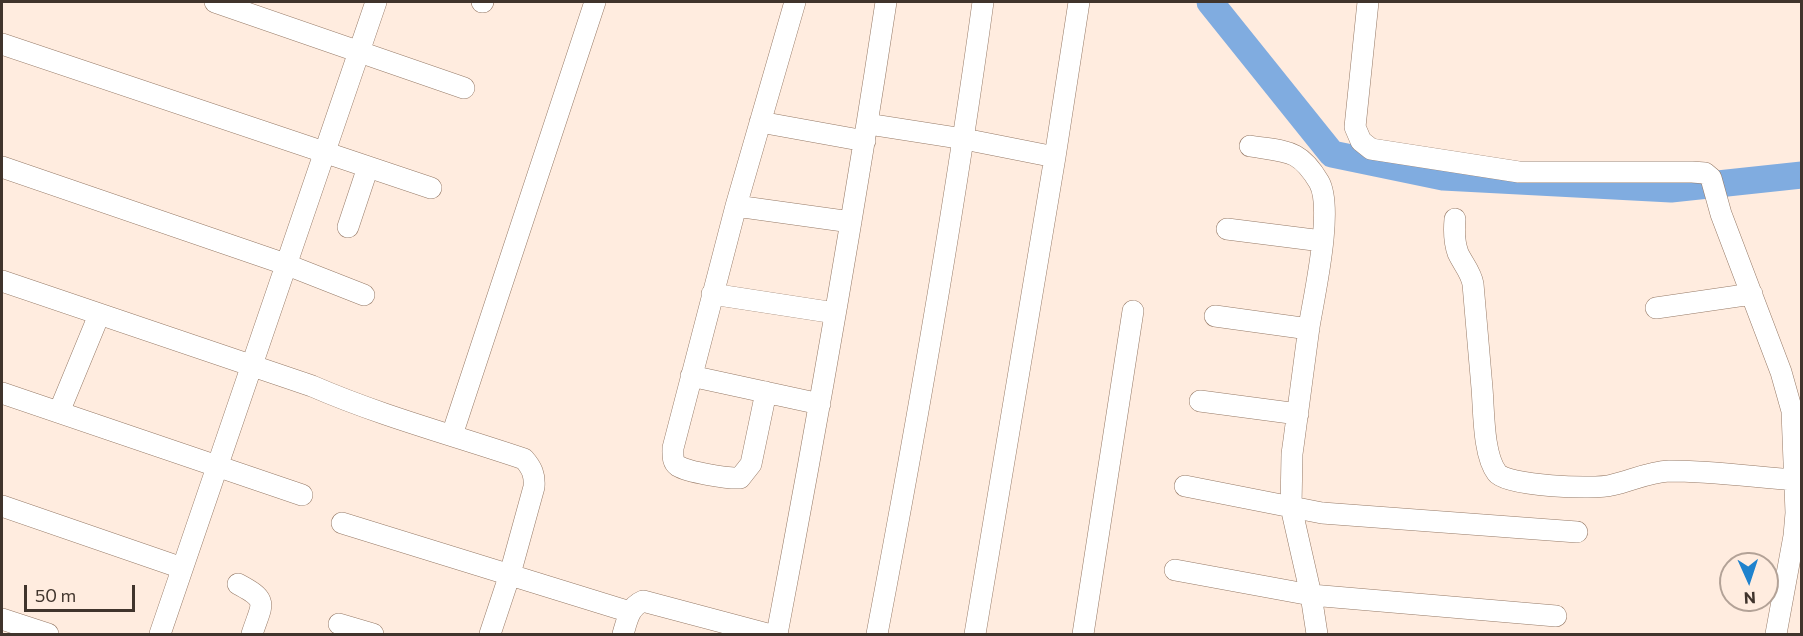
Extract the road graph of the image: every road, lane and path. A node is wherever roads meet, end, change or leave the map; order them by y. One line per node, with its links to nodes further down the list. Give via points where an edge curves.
1 (215, 2): 10 (street)
2 (376, 2): 10 (street)
3 (595, 2): 46 (street)
4 (795, 2): 12 (street)
5 (886, 2): 13 (street)
6 (983, 2): 14 (street)
7 (1079, 2): 17 (street)
8 (1368, 2): 30 (street, via 1355,127 1360,141 1371,149 1519,172 1705,173 1711,178)
9 (2, 44): 16 (street)
10 (358, 50): 11 (street); 16 (street)
11 (464, 88)
12 (760, 122): 13 (street); 21 (street)
13 (866, 132): 14 (street); 23 (street)
14 (964, 139): 17 (street); 72 (street)
15 (1250, 146): 26 (street, via 1294,153 1307,165 1324,198)
16 (324, 153): 19 (street); 27 (street)
17 (1055, 157): 73 (street)
18 (2, 167): 27 (street)
19 (368, 167): 20 (street); 24 (street)
20 (431, 188)
21 (736, 206): 23 (street); 29 (street)
22 (1455, 219): 48 (street, via 1457,250 1473,284 1486,429 1491,461 1499,476 1586,487 1612,485 1667,471)
23 (851, 222): 34 (street)
24 (348, 227)
25 (1227, 229): 26 (street)
26 (1322, 241): 37 (street)
27 (285, 264): 31 (street); 38 (street)
28 (2, 281): 35 (street)
29 (712, 294): 34 (street); 39 (street)
30 (1752, 294): 32 (street); 48 (street, via 1792,411)
31 (364, 296)
32 (1656, 308)
33 (1134, 311): 74 (street)
34 (835, 313): 43 (street)
35 (99, 315): 38 (street); 44 (street)
36 (1215, 316): 37 (street)
37 (1309, 329): 45 (street)
38 (251, 365): 46 (street, via 404,422); 47 (street)
39 (691, 376): 40 (street); 40 (street, via 673,455 678,466 731,479 740,478 751,464)
40 (766, 392): 43 (street)
41 (2, 393): 44 (street)
42 (1200, 401): 45 (street)
43 (820, 404): 71 (street)
44 (59, 412): 47 (street)
45 (1298, 414): 52 (street)
46 (452, 435): 57 (street, via 524,459 532,469 534,487)
47 (218, 466): 50 (street); 55 (street)
48 (1796, 480): 76 (street, via 1794,536)
49 (1185, 486): 52 (street)
50 (302, 495)
51 (2, 506): 55 (street)
52 (1291, 507): 54 (street, via 1366,517); 59 (street)
53 (342, 523): 57 (street)
54 (1577, 532)
55 (182, 568): 65 (street)
56 (1175, 570): 59 (street)
57 (510, 574): 60 (street); 68 (street)
58 (238, 584): 66 (street, via 260,598)
59 (1311, 595): 61 (street); 75 (street)
60 (630, 612): 69 (street); 70 (street, via 637,603 649,601)
61 (1556, 616)
62 (2, 619): 64 (street)
63 (339, 624): 67 (street)
64 (48, 634)
65 (160, 634)
66 (252, 634)
67 (373, 634)
68 (490, 634)
69 (623, 634)
70 (767, 634)
71 (777, 634)
72 (877, 634)
73 (975, 634)
74 (1083, 634)
75 (1317, 634)
76 (1776, 634)

